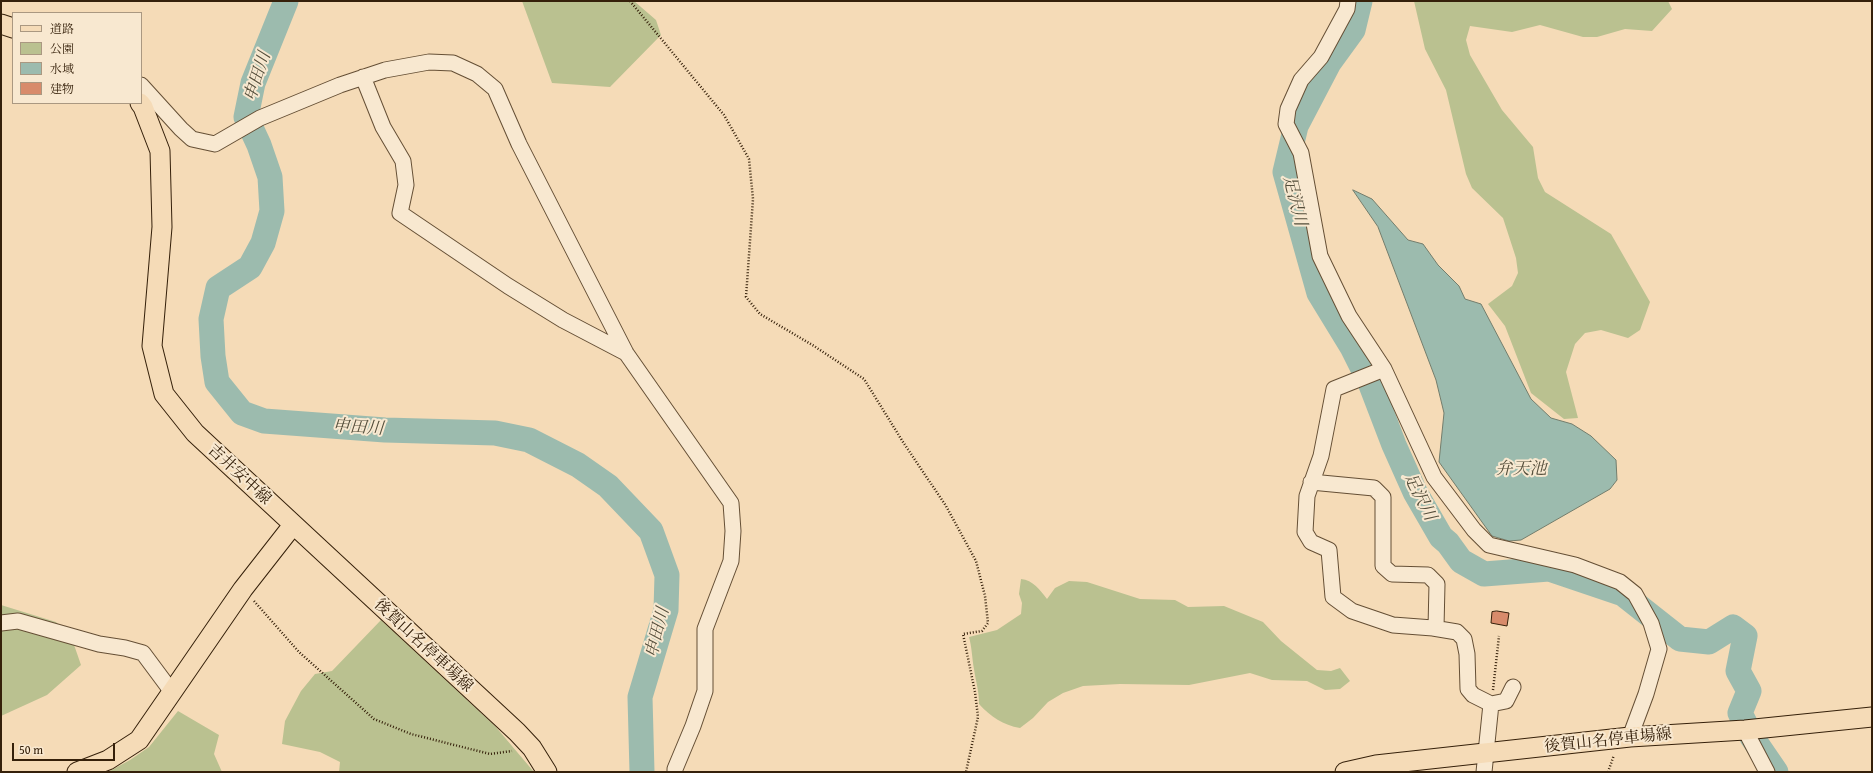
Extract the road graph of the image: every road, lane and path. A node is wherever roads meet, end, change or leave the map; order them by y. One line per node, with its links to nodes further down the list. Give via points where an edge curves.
1 (630, 1): 29 (path, via 724,115 749,159 754,199 746,297 760,314 864,379 946,506 976,561 985,596 988,623 982,631 963,634 976,692 978,717)
2 (1348, 1): 9 (street, via 1347,9 1322,57 1301,80 1288,109 1286,124 1301,153 1320,256 1349,316)
3 (1, 24): 4 (main road)
4 (12, 28)
5 (363, 77): 6 (street, via 260,118 215,144 192,139); 8 (street, via 384,127 403,161 406,186 400,213 545,309); 8 (street, via 429,62 453,63 477,74 495,90 519,144)
6 (142, 86)
7 (141, 104): 11 (main road, 吉井安中線, via 160,151 162,227 152,346 164,394 194,433)
8 (626, 352): 28 (street, via 731,503 732,561 706,629 705,691)
9 (1384, 369): 10 (street, via 1334,389 1321,456); 21 (street, via 1434,477 1474,530 1489,545 1575,565 1620,582 1635,594 1652,623 1659,649)
10 (1312, 482): 14 (street, via 1307,496 1305,532 1312,542 1329,550 1333,597 1352,611 1393,625); 14 (street, via 1374,488 1383,497 1384,566 1392,574 1428,576 1437,584)
11 (293, 525): 12 (main road); 22 (main road, 後賀山名停車場線)
12 (243, 589): 17 (main road); 22 (path, via 299,652 374,719 411,734 490,754)
13 (1, 623): 17 (street, via 18,621 99,644 143,653)
14 (1436, 628): 18 (street, via 1457,632 1464,639 1468,689 1473,695)
15 (1499, 636): 18 (path)
16 (1513, 688): 18 (street, via 1506,701)
17 (172, 692): 26 (main road, via 139,740 108,760)
18 (1492, 699): 24 (street)
19 (1872, 717): 20 (main road, 後賀山名停車場線)
20 (1744, 730): 21 (main road, 後賀山名停車場線); 32 (street)
21 (1630, 737): 24 (main road, 後賀山名停車場線)
22 (532, 748): 27 (main road, 後賀山名停車場線)
23 (1616, 751): 31 (path)
24 (1485, 763): 25 (main road, 後賀山名停車場線)
25 (1376, 769): 30 (main road, 後賀山名停車場線)
26 (77, 772)
27 (547, 772)
28 (675, 772)
29 (966, 772)
30 (1345, 772)
31 (1608, 772)
32 (1767, 772)

